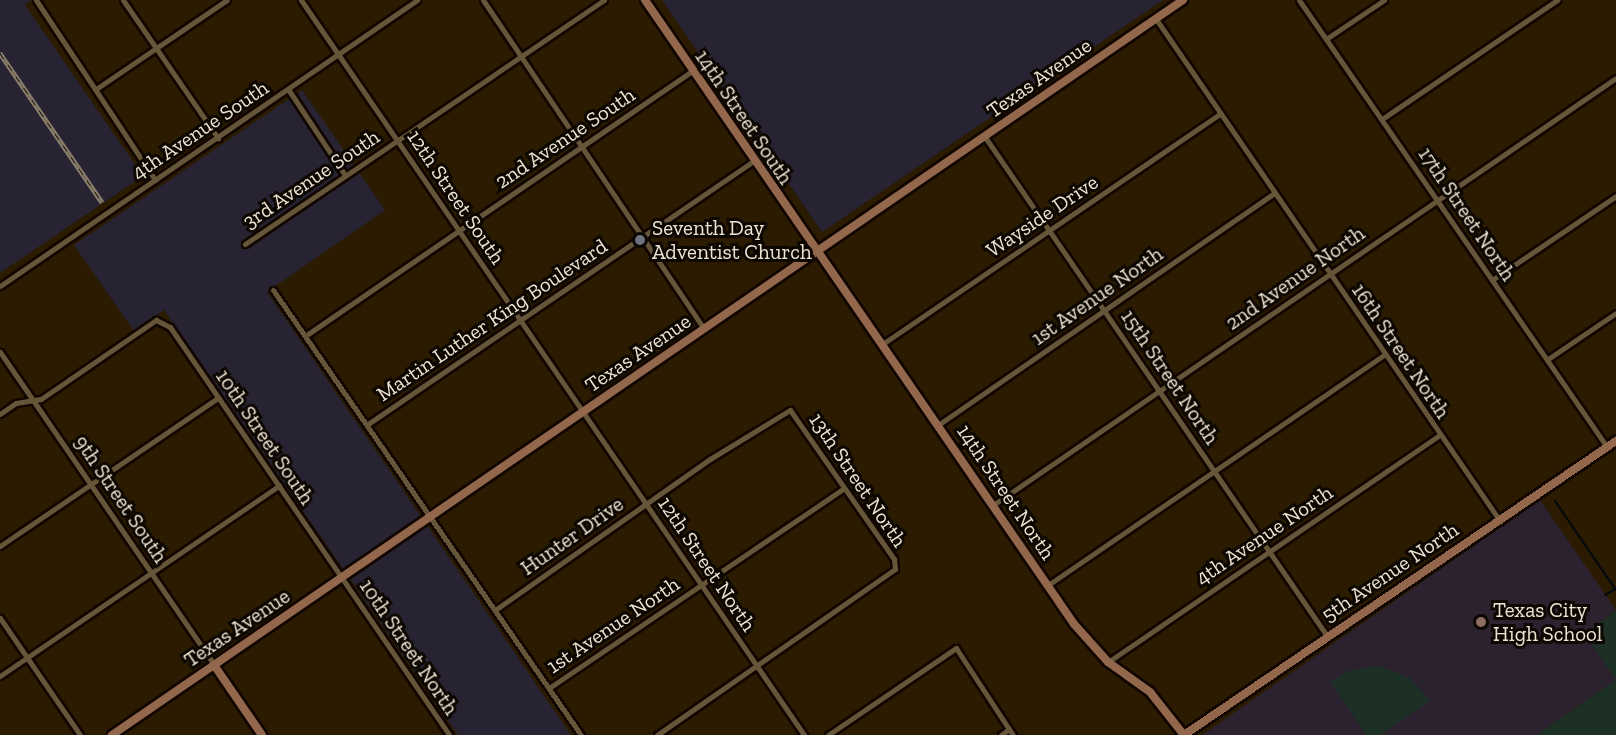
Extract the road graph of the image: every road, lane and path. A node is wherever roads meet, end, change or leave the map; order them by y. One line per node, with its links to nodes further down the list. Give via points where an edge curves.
1 (123, 0): 15 (street)
2 (227, 0): 15 (street)
3 (301, 0): 16 (street, 12th Street South)
4 (417, 0): 16 (street, 4th Avenue South)
5 (483, 0): 17 (street)
6 (604, 0): 17 (street, 3rd Avenue South)
7 (645, 0): 18 (street, 14th Street South)
8 (1183, 0): 13 (street, Texas Avenue)
9 (1299, 0): 14 (street, 17th Street North)
10 (1384, 0): 14 (street)
11 (1557, 0): 23 (street)
12 (35, 1): 20 (street)
13 (1156, 19): 22 (street, 16th Street North); 24 (street, Texas Avenue)
14 (1326, 39): 23 (street, 17th Street North)
15 (156, 48): 20 (street); 25 (street)
16 (338, 54): 21 (street, 4th Avenue South); 26 (street, 12th Street South)
17 (521, 56): 26 (street, 3rd Avenue South); 27 (street)
18 (692, 71): 27 (street, 2nd Avenue South); 28 (street, 14th Street South)
19 (1616, 78): 33 (street, 2nd Avenue North)
20 (96, 89): 30 (street)
21 (288, 89): 25 (street, 4th Avenue South); 29 (street)
22 (1220, 114): 31 (street, 16th Street North); 35 (street, Wayside Drive)
23 (1382, 119): 33 (street, 17th Street North)
24 (985, 137): 35 (street, 15th Street North); 38 (street, Texas Avenue)
25 (218, 138): 30 (street, 4th Avenue South)
26 (397, 141): 29 (street, 3rd Avenue South); 34 (street, 12th Street South)
27 (583, 146): 34 (street, 2nd Avenue South); 36 (street)
28 (752, 162): 36 (street, Martin Luther King Boulevard); 38 (street, 14th Street South)
29 (345, 175): 37 (street, 3rd Avenue South)
30 (155, 180): 41 (street, 4th Avenue South)
31 (1274, 193): 39 (street, 16th Street North); 43 (street, 1st Avenue North)
32 (1616, 196): 40 (street)
33 (1437, 200): 39 (street, 2nd Avenue North); 40 (street, 17th Street North)
34 (459, 231): 45 (street, 12th Street South); 47 (street, 2nd Avenue South)
35 (1050, 231): 43 (street, 15th Street North); 48 (street, Wayside Drive)
36 (645, 235): 45 (street, Martin Luther King Boulevard); 46 (street)
37 (245, 244)
38 (816, 253): 46 (street, Texas Avenue); 48 (street, 14th Street North)
39 (1329, 274): 50 (street, 16th Street North); 52 (street, 2nd Avenue North)
40 (1492, 280): 51 (street, 17th Street North)
41 (0, 286)
42 (273, 291): 47 (street)
43 (1105, 311): 52 (street, 15th Street North); 59 (street, 1st Avenue North)
44 (1616, 313): 51 (street)
45 (520, 320): 56 (street, 12th Street South); 58 (street, Martin Luther King Boulevard)
46 (704, 329): 56 (street, Texas Avenue)
47 (308, 334): 58 (street)
48 (881, 345): 59 (street, 14th Street North)
49 (0, 352): 54 (street, 9th Street South)
50 (1384, 355): 60 (street, 16th Street North); 63 (street)
51 (1548, 359): 62 (street, 17th Street North)
52 (1160, 391): 63 (street, 15th Street North); 68 (street, 2nd Avenue North)
53 (218, 398): 54 (street, 10th Street South, via 170,327 156,320); 64 (street); 65 (street, 10th Street South)
54 (33, 400): 57 (street); 64 (street, 9th Street South)
55 (789, 411): 66 (street, 13th Street North); 67 (street, Hunter Drive)
56 (583, 412): 67 (street, 12th Street North); 69 (street, Texas Avenue)
57 (0, 414)
58 (368, 424): 69 (street)
59 (938, 425): 68 (street, 14th Street North)
60 (1439, 435): 70 (street, 16th Street North); 72 (street, 4th Avenue North)
61 (1616, 441): 62 (street, 5th Avenue North)
62 (1607, 447): 70 (street, 5th Avenue North)
63 (1214, 471): 72 (street, 15th Street North); 76 (street)
64 (91, 484): 71 (street); 73 (street, 9th Street South)
65 (279, 486): 73 (street); 74 (street, 10th Street South)
66 (844, 488): 75 (street, 1st Avenue North); 83 (street, 13th Street North, via 894,559 893,570)
67 (646, 504): 75 (street, 12th Street North); 77 (street, Hunter Drive)
68 (993, 505): 76 (street, 14th Street North)
69 (431, 516): 74 (street, Texas Avenue); 77 (street)
70 (1500, 521): 79 (street, 5th Avenue North)
71 (0, 546)
72 (1269, 551): 79 (street, 15th Street North); 81 (street, 4th Avenue North)
73 (151, 573): 80 (street); 82 (street, 9th Street South)
74 (341, 578): 82 (street, Texas Avenue); 90 (street, 10th Street North)
75 (701, 585): 83 (street, 12th Street North); 85 (street, 1st Avenue North)
76 (1048, 585): 81 (street, 14th Street North)
77 (495, 609): 85 (street)
78 (0, 618): 80 (street)
79 (1327, 636): 96 (street, 5th Avenue North)
80 (27, 658): 84 (street); 87 (street)
81 (1108, 662): 96 (street, 14th Street North, via 1150,692)
82 (214, 665): 88 (street, Texas Avenue); 89 (street)
83 (757, 666): 92 (street); 93 (street, 12th Street North)
84 (0, 676)
85 (549, 688): 91 (street)
86 (1011, 732): 94 (street, via 956,648); 95 (street)
87 (80, 735)
88 (112, 735)
89 (262, 735)
90 (449, 735)
91 (581, 735)
92 (657, 735)
93 (804, 735)
94 (828, 735)
95 (1001, 735)
96 (1184, 735)

